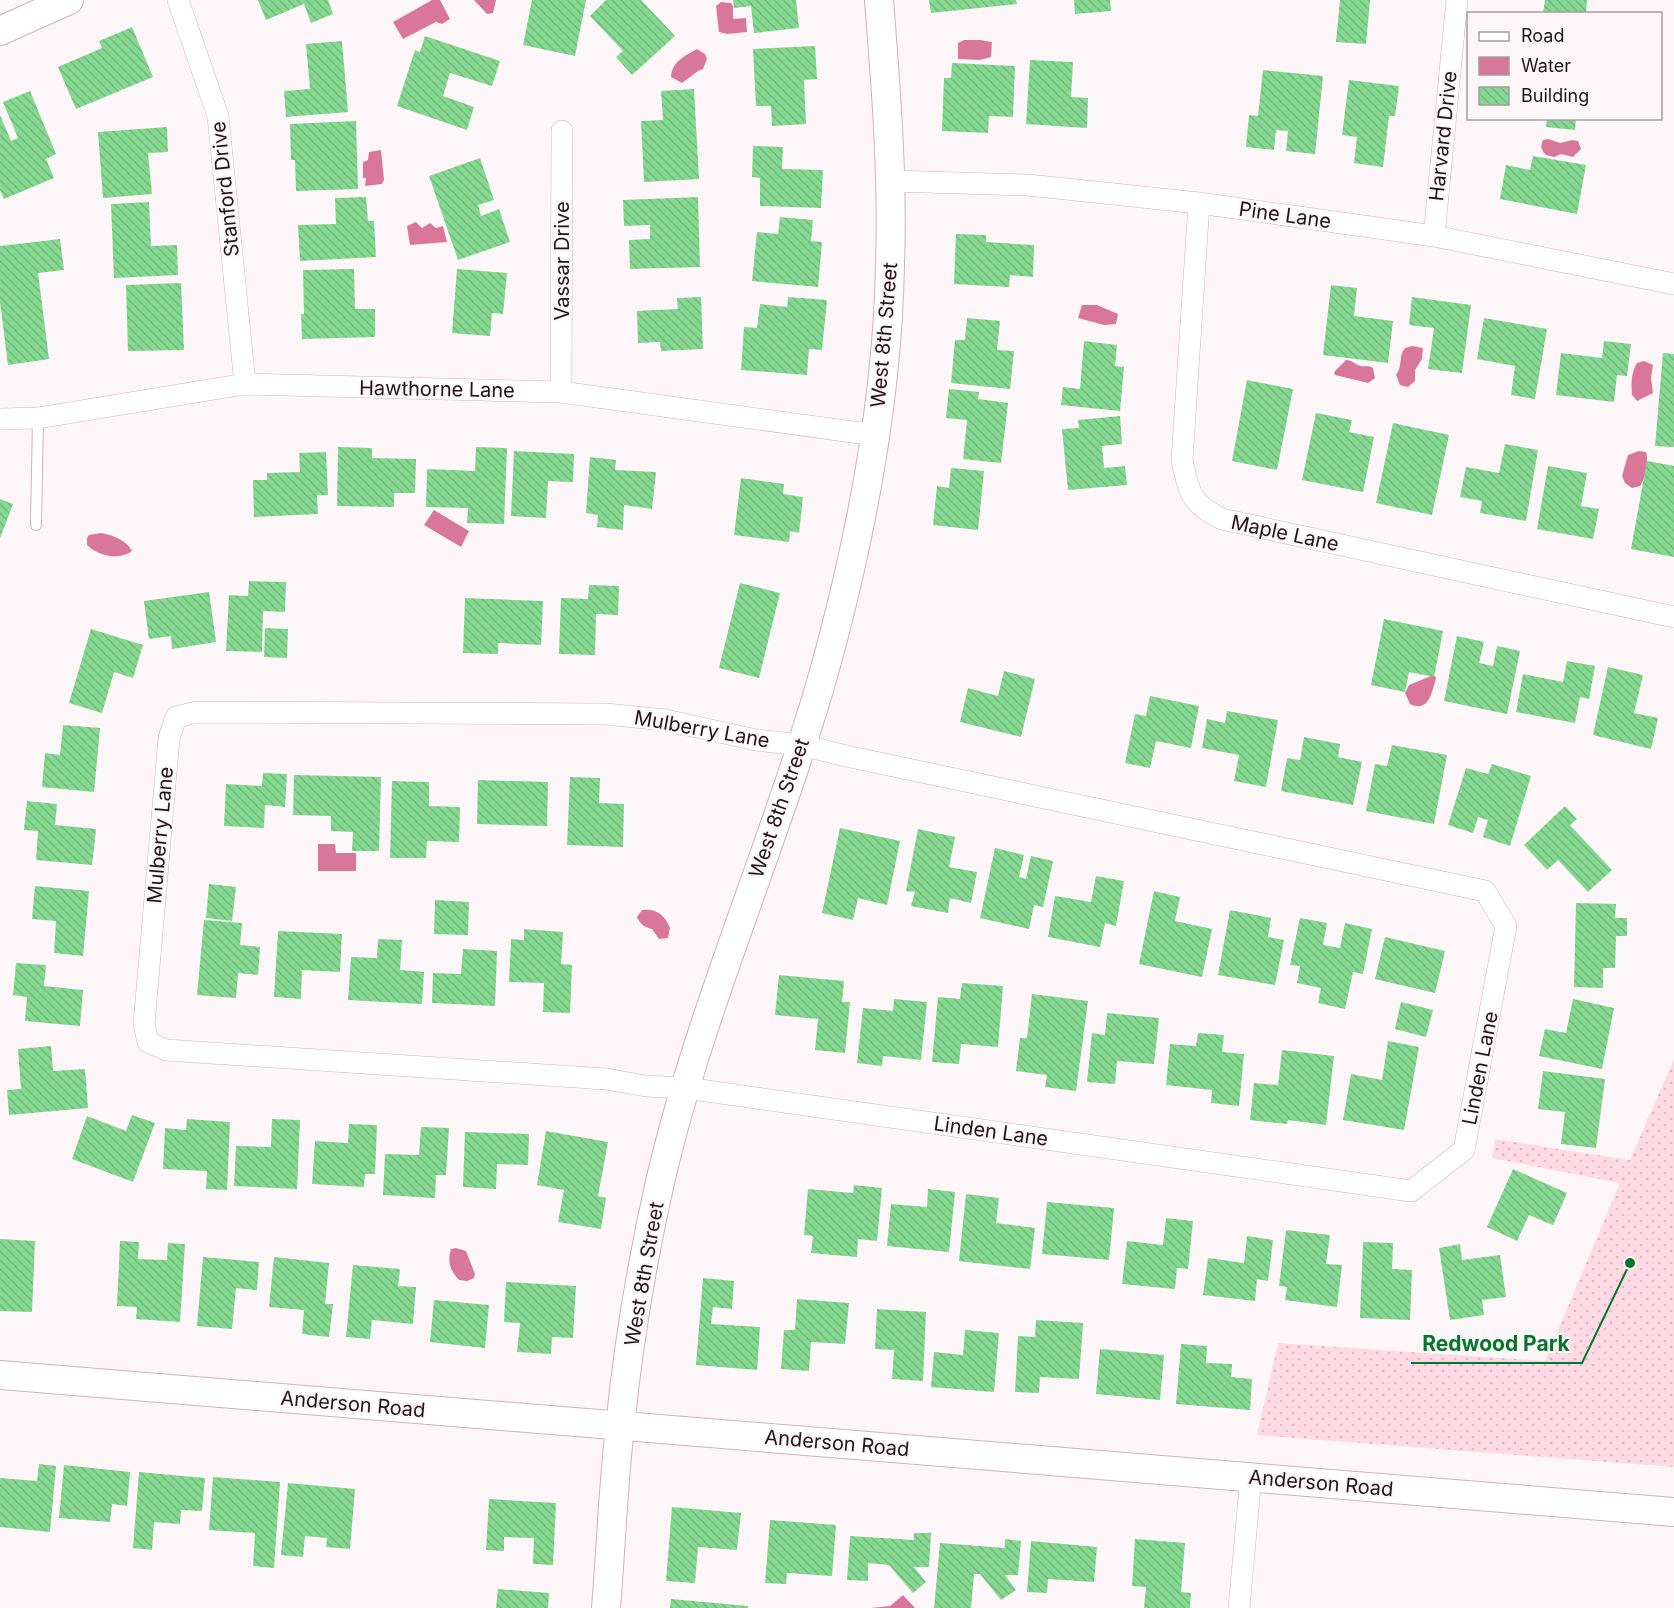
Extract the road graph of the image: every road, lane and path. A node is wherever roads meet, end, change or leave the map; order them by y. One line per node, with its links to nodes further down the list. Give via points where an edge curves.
1 (69, 0): 5 (street)
2 (178, 0): 11 (street, Stanford Drive, via 218,116)
3 (879, 0): 7 (street, West 8th Street)
4 (1457, 0): 9 (street, Harvard Drive)
5 (1, 27)
6 (562, 131): 12 (street, Vassar Drive)
7 (891, 181): 8 (street, Pine Lane, via 1028,185); 15 (street, West 8th Street, via 890,280)
8 (1199, 203): 9 (street, Pine Lane); 17 (street, Maple Lane, via 1182,460 1188,489 1204,510 1222,519)
9 (1434, 236): 10 (street, Pine Lane)
10 (1674, 284)
11 (245, 384): 12 (street, Hawthorne Lane); 14 (street, Hawthorne Lane)
12 (561, 392): 15 (street, Hawthorne Lane)
13 (0, 418): 14 (street, Hawthorne Lane)
14 (38, 418): 16 (lane)
15 (874, 435): 18 (street, West 8th Street, via 858,531 833,640)
16 (36, 525)
17 (1674, 617)
18 (802, 745): 19 (street, West 8th Street); 19 (street, Mulberry Lane, via 756,740 665,720 606,714 197,712 176,717 169,738 144,1024 148,1042 166,1050 606,1079); 19 (street, Linden Lane, via 1485,891 1506,926 1464,1150 1411,1191)
19 (686, 1088): 21 (street, West 8th Street, via 660,1181)
20 (0, 1375): 21 (street, Anderson Road)
21 (620, 1426): 22 (street, Anderson Road); 24 (street, West 8th Street)
22 (1251, 1476): 23 (street, Anderson Road); 25 (street)
23 (1674, 1512)
24 (606, 1608)
25 (1239, 1608)

